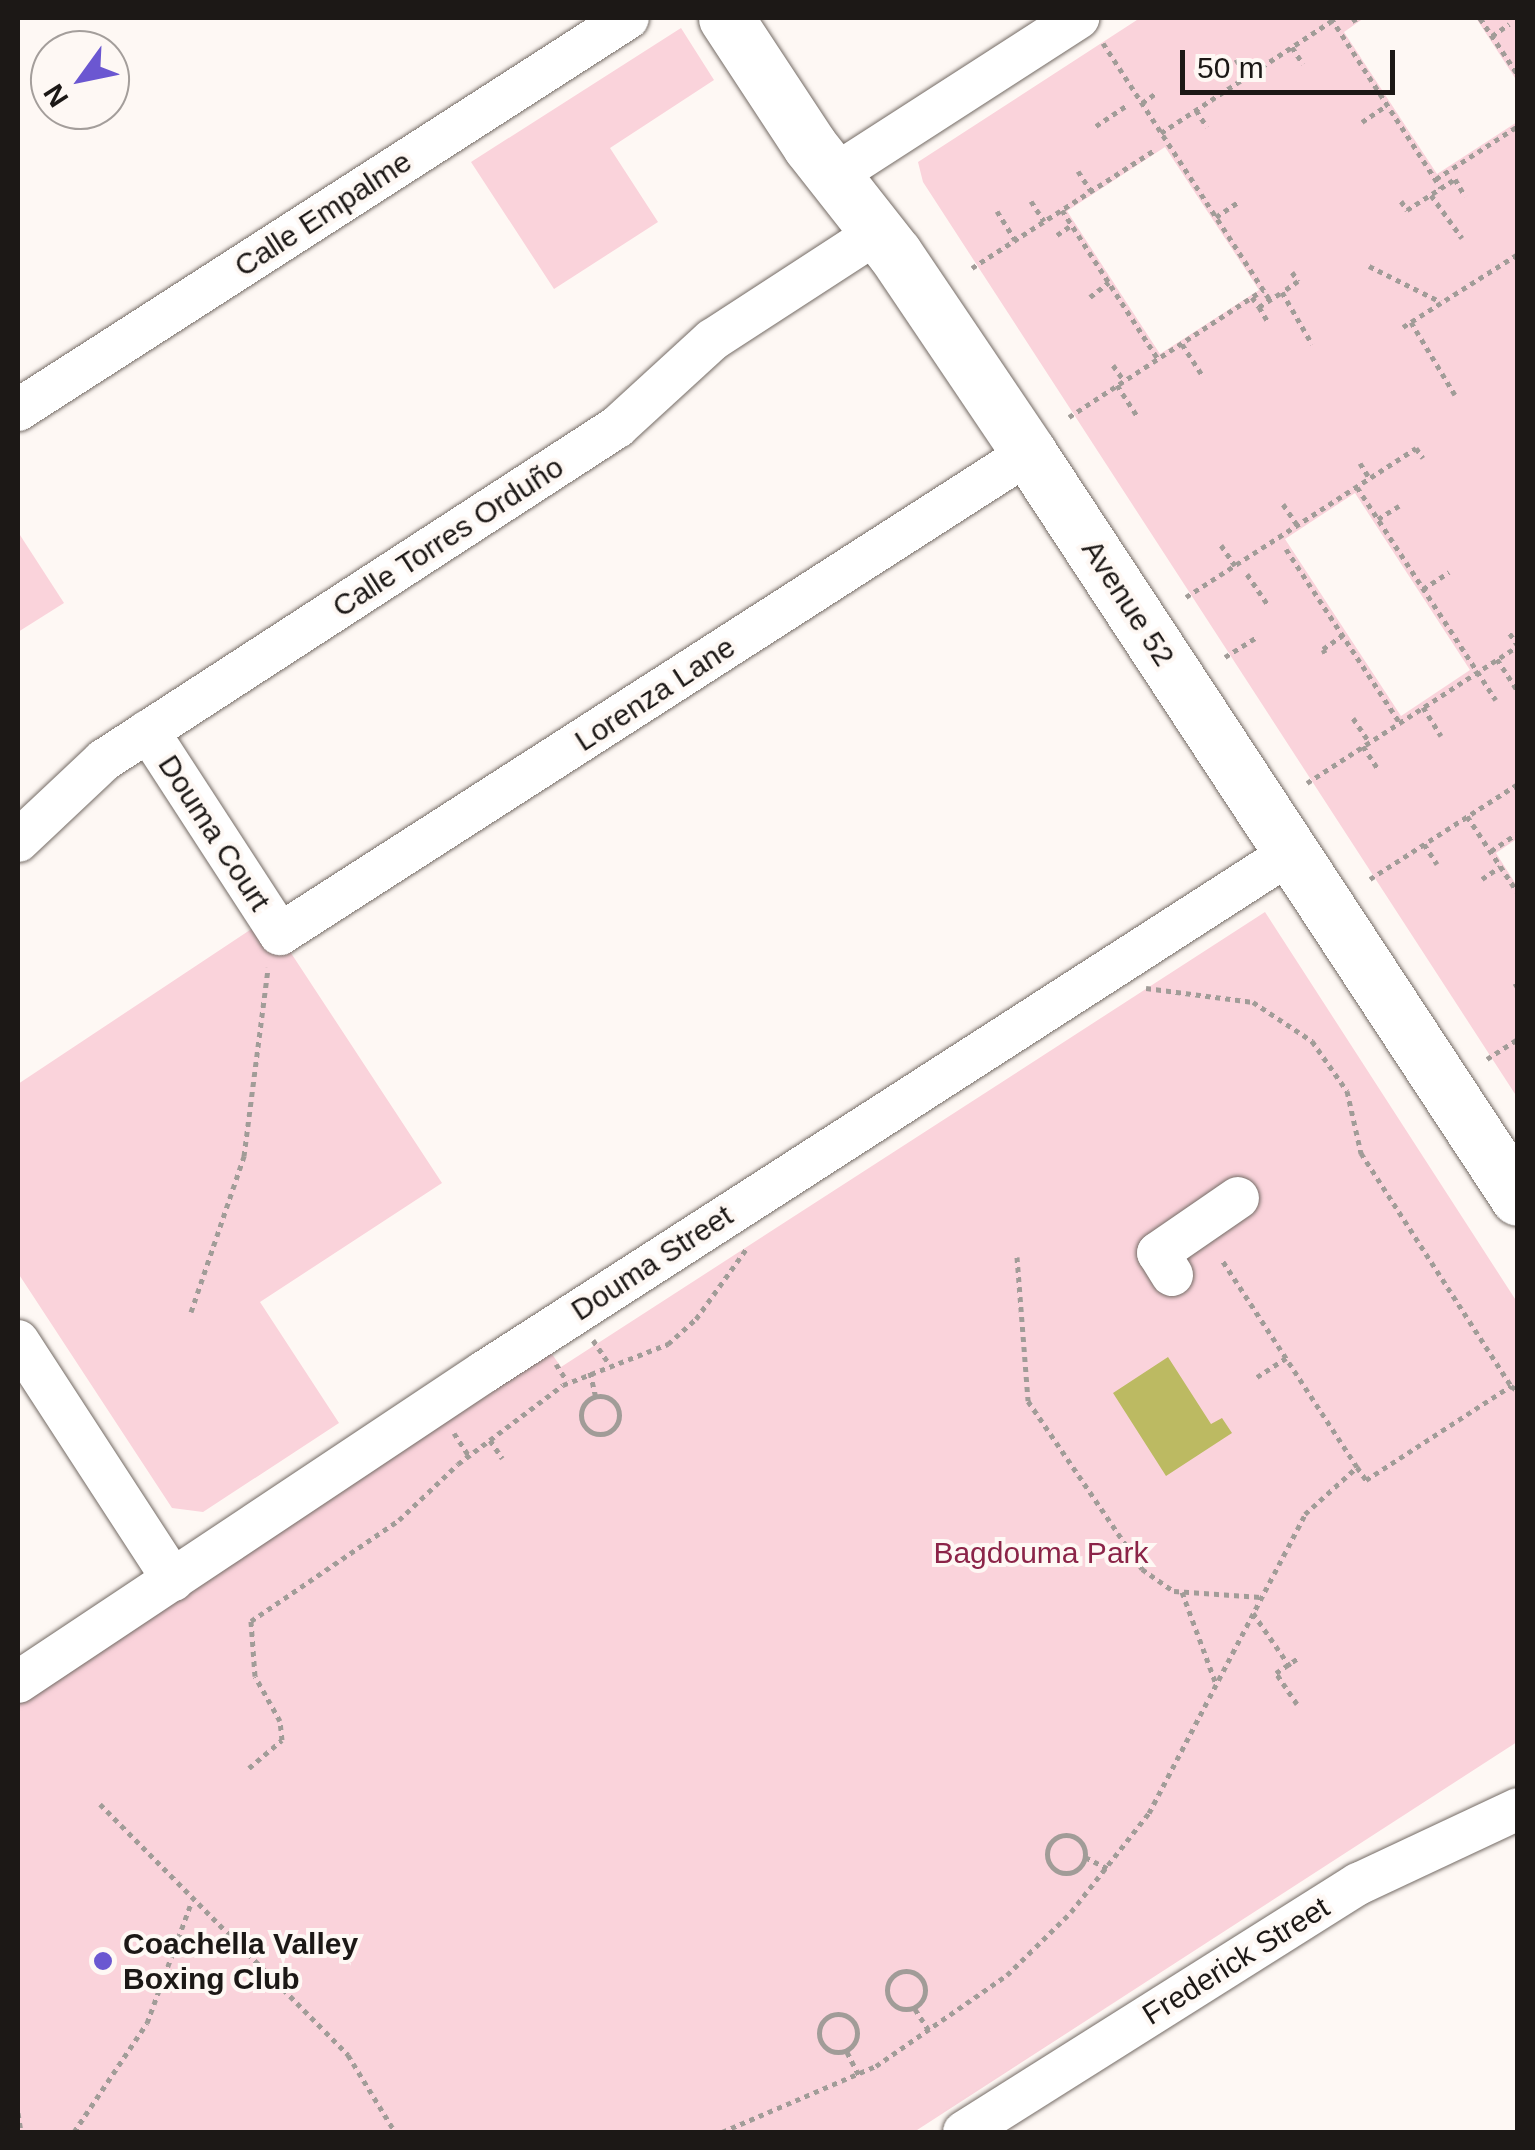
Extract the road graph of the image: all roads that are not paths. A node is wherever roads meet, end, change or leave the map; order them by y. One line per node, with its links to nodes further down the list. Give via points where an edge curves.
1 (628, 18): 6 (street, Calle Empalme)
2 (726, 18): 4 (main road, Avenue 52)
3 (1088, 27): 4 (street)
4 (834, 176): 5 (main road, Avenue 52)
5 (878, 232): 7 (main road, Avenue 52); 8 (street, Calle Torres Orduño, via 712,340 608,433)
6 (18, 410)
7 (1030, 453): 10 (main road, Avenue 52); 11 (street, Lorenza Lane)
8 (148, 731): 9 (street, Calle Torres Orduño, via 76,780); 11 (street, Douma Court)
9 (18, 841)
10 (1292, 852): 13 (main road, Avenue 52); 16 (street, Douma Street)
11 (280, 934)
12 (1238, 1198): 14 (street, via 1158,1252)
13 (1518, 1198)
14 (1172, 1275)
15 (18, 1341): 16 (street)
16 (173, 1580): 17 (street, Douma Street)
17 (18, 1682)
18 (1518, 1809): 19 (street, Frederick Street, via 1358,1884)
19 (964, 2132)

